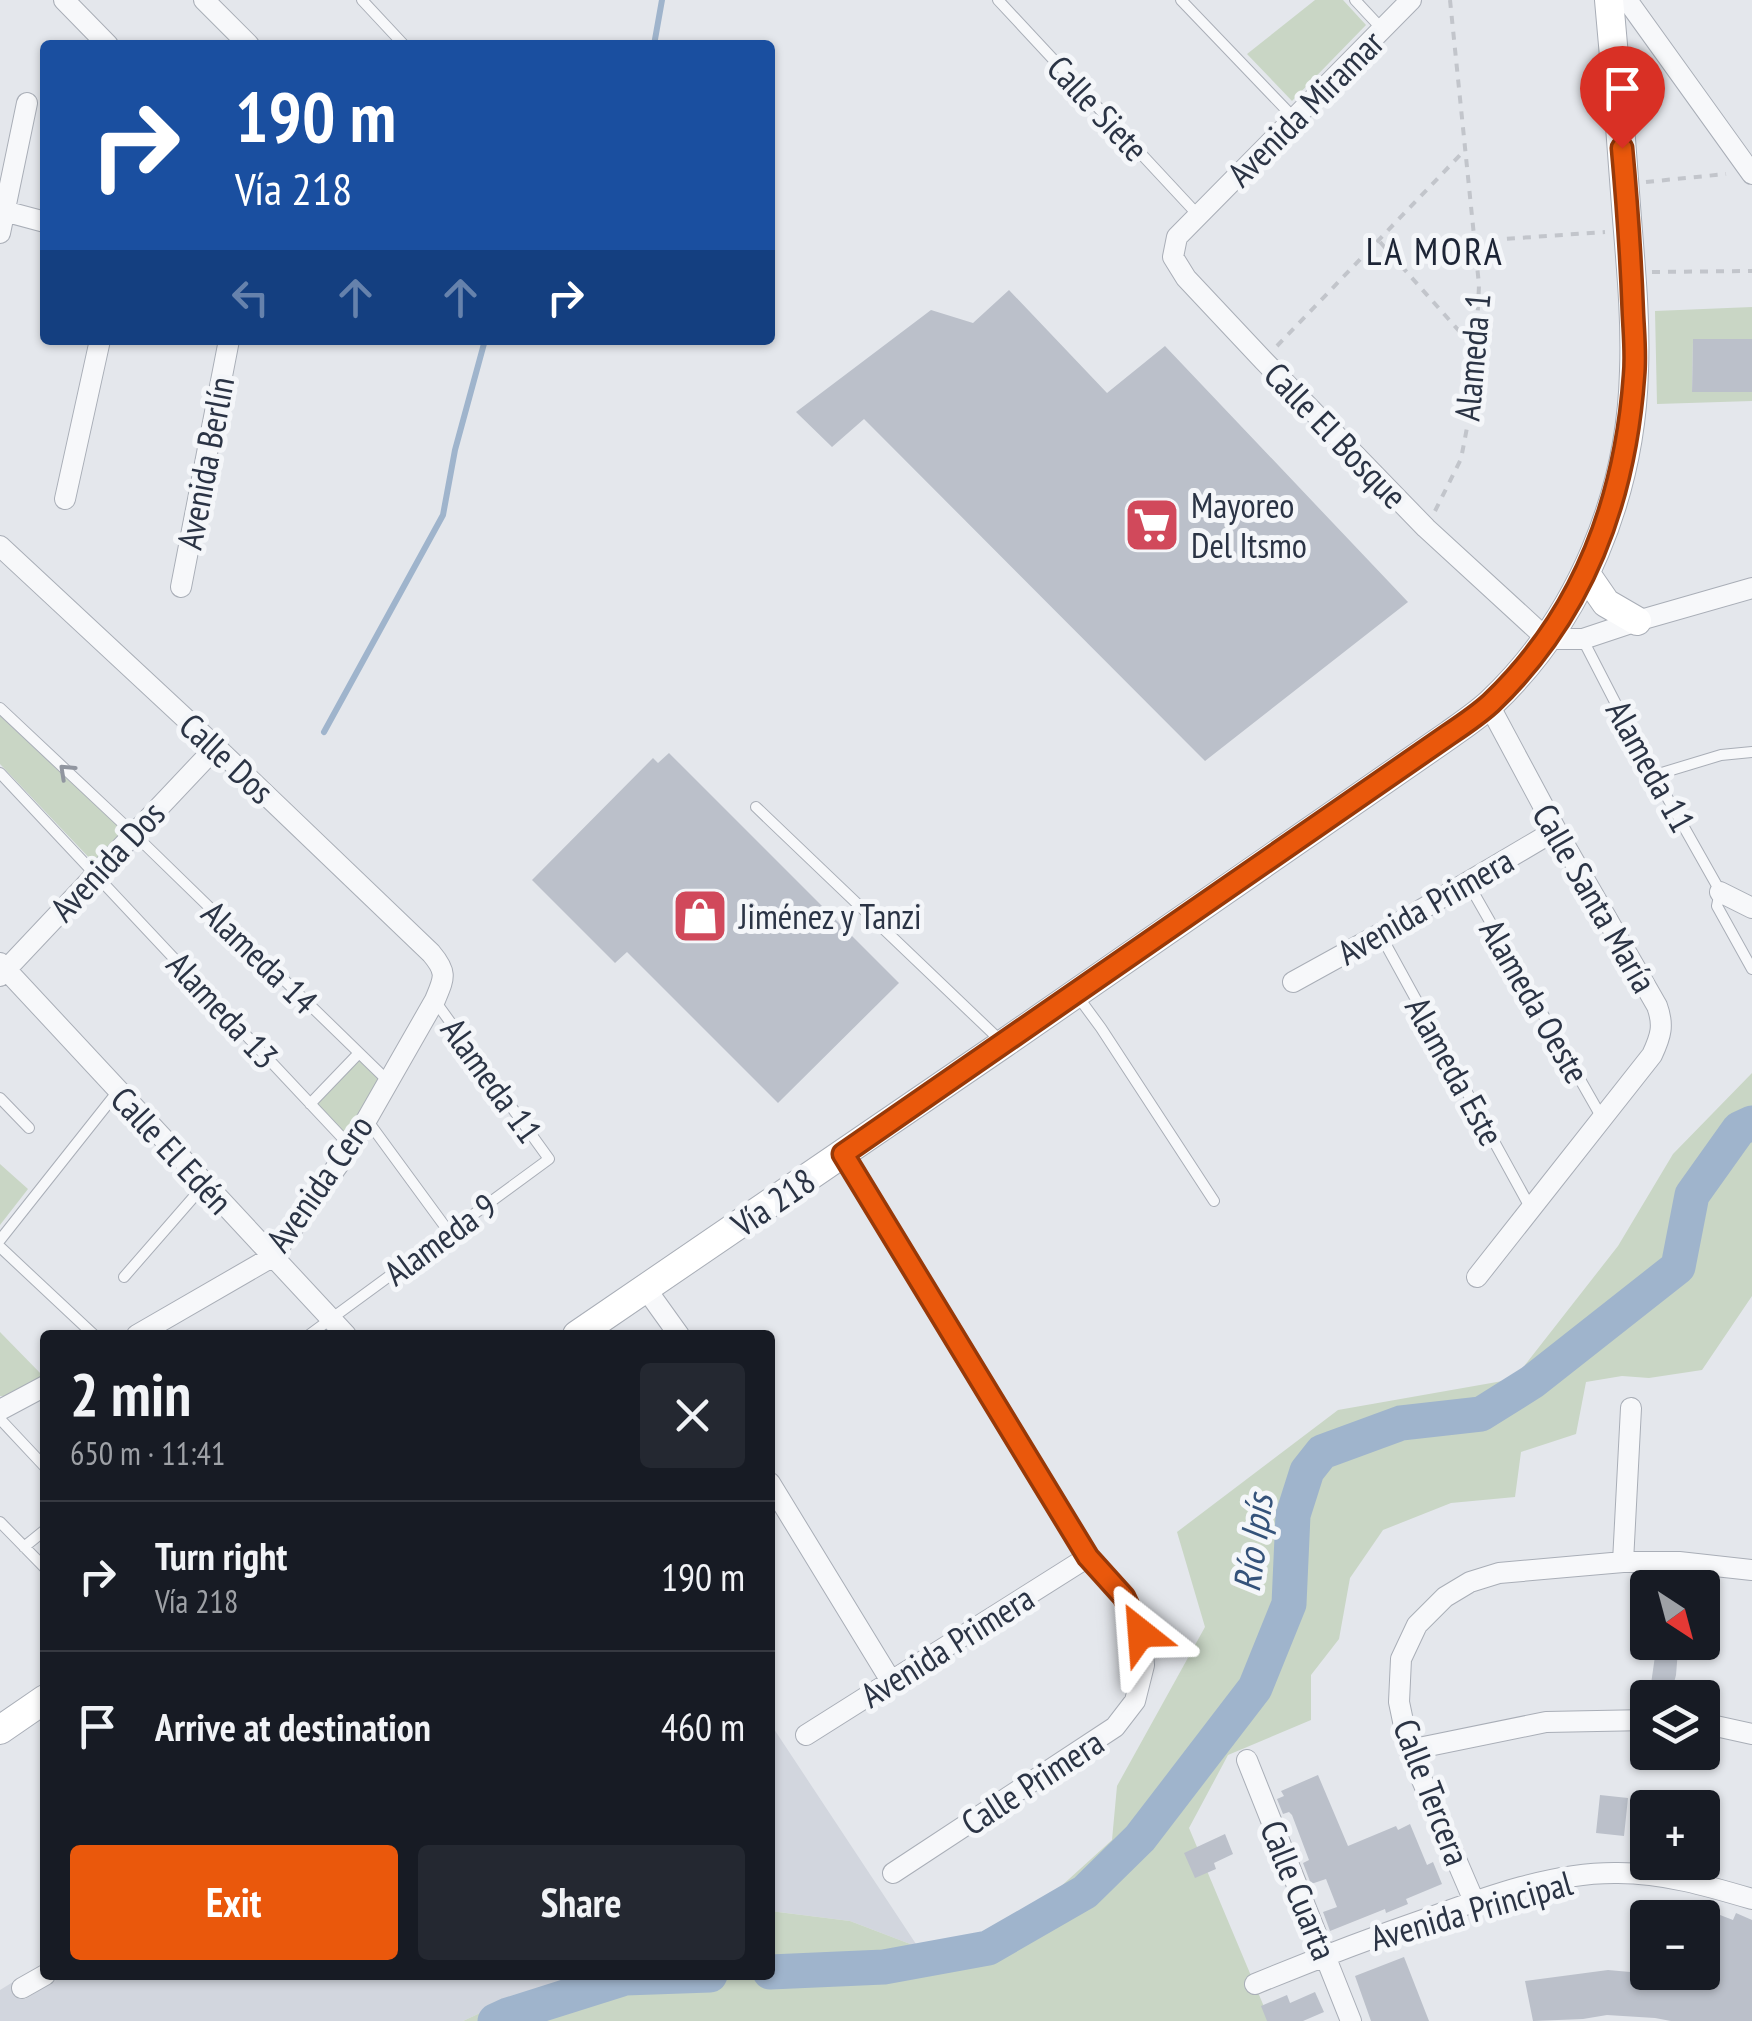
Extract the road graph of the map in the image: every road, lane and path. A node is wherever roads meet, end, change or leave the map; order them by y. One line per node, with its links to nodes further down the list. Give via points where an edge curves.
1 (64, 0): 12 (street)
2 (204, 0): 13 (street)
3 (362, 0): 14 (lane)
4 (998, 0): 21 (lane, Calle Siete)
5 (1181, 0): 16 (lane)
6 (1355, 0): 11 (lane)
7 (1412, 0): 11 (street, Avenida Miramar)
8 (1450, 0): 17 (path, Alameda 1)
9 (1610, 0): 19 (main road, Vía 218)
10 (1627, 0): 18 (street)
11 (1383, 30): 16 (street, Avenida Miramar)
12 (103, 40)
13 (244, 40)
14 (399, 40)
15 (27, 103): 20 (street)
16 (1296, 119): 21 (street, Avenida Miramar)
17 (1466, 149): 25 (path); 26 (path, Alameda 1)
18 (1751, 173): 19 (path)
19 (1625, 184): 23 (main road, Vía 218)
20 (2, 210): 22 (street); 24 (street)
21 (1198, 215): 32 (street, Calle El Bosque, via 1177,237 1172,258)
22 (40, 221)
23 (1628, 230): 26 (path); 28 (main road, Vía 218)
24 (0, 232)
25 (1379, 240): 31 (path); 32 (path)
26 (1475, 241): 31 (path, Alameda 1)
27 (1752, 270): 28 (path)
28 (1632, 273): 36 (main road, Vía 218, via 1627,446)
29 (99, 345): 33 (street)
30 (228, 345): 37 (street, Avenida Berlín)
31 (1476, 350): 34 (path, Alameda 1, via 1461,459)
32 (1263, 360): 34 (street, Calle El Bosque)
33 (65, 498)
34 (1426, 528): 40 (street, Calle El Bosque)
35 (0, 546): 44 (street, Calle Dos)
36 (1586, 574): 39 (main road, via 1606,603); 40 (main road, Vía 218)
37 (182, 587)
38 (1752, 588): 39 (street)
39 (1637, 621): 41 (street)
40 (1547, 639): 41 (street); 42 (main road, Vía 218)
41 (1582, 639): 47 (lane, Alameda 11)
42 (1489, 705): 49 (street, Calle Santa María); 60 (main road, Vía 218)
43 (0, 708): 50 (lane, Alameda 14, one-way to 43)
44 (216, 747): 50 (street, Avenida Dos); 58 (street, Calle Dos, via 432,953)
45 (1752, 752): 47 (lane)
46 (0, 774): 51 (lane, Alameda 13)
47 (1654, 775): 53 (lane, Alameda 11)
48 (756, 808): 62 (lane)
49 (1556, 830): 52 (street, Avenida Primera); 68 (street, Calle Santa María, via 1663,1023 1652,1055)
50 (133, 833): 51 (street, Avenida Dos); 63 (lane, Alameda 14)
51 (95, 873): 57 (street, Avenida Dos); 67 (lane, Alameda 13)
52 (1468, 883): 55 (street, Avenida Primera); 68 (lane, Alameda Oeste)
53 (1720, 892): 54 (street); 56 (lane, Alameda 11, via 1717,906)
54 (1752, 908)
55 (1380, 934): 59 (street, Avenida Primera); 76 (lane, Alameda Este)
56 (1752, 969)
57 (2, 970): 65 (street, Calle El Edén)
58 (444, 976): 61 (street, Avenida Cero)
59 (1293, 982)
60 (1076, 994): 62 (main road, Vía 218); 75 (lane)
61 (435, 1000): 64 (street, Avenida Cero); 73 (lane, Alameda 11)
62 (1003, 1044): 72 (main road, Vía 218)
63 (359, 1054): 64 (lane, Alameda 14); 67 (lane)
64 (388, 1082): 69 (street, Avenida Cero)
65 (118, 1091): 74 (street, Calle El Edén); 78 (lane)
66 (0, 1098): 70 (lane)
67 (310, 1104): 71 (lane, Alameda 13)
68 (1602, 1118): 76 (street, Calle Santa María)
69 (366, 1120): 71 (street, Avenida Cero); 77 (lane)
70 (29, 1128)
71 (351, 1147): 79 (street, Avenida Cero)
72 (843, 1154): 82 (main road, Vía 218); 99 (street, Calle Primera)
73 (549, 1159): 77 (lane, Alameda 9)
74 (205, 1184): 79 (street, Calle El Edén); 80 (lane)
75 (1214, 1202)
76 (1531, 1208): 81 (street, Calle Santa María)
77 (449, 1232): 83 (lane, Alameda 9)
78 (0, 1244): 84 (lane)
79 (272, 1257): 83 (street, Calle El Edén); 85 (street, Avenida Cero)
80 (124, 1277)
81 (1477, 1278)
82 (646, 1289): 88 (main road, Vía 218); 89 (street)
83 (330, 1320): 86 (lane, Alameda 9); 87 (street, Calle El Edén)
84 (89, 1330)
85 (146, 1330)
86 (316, 1330)
87 (341, 1330)
88 (585, 1330)
89 (675, 1330)
90 (40, 1389): 92 (street)
91 (1632, 1408): 100 (street)
92 (0, 1410)
93 (0, 1419): 94 (lane)
94 (40, 1462)
95 (775, 1491): 103 (street)
96 (0, 1522): 98 (lane)
97 (40, 1534): 98 (lane)
98 (24, 1547): 101 (lane)
99 (1088, 1557): 103 (street, Avenida Primera); 112 (street, Calle Primera, via 1124,1597 1141,1633 1144,1666 1135,1701 1115,1727)
100 (1623, 1562): 102 (street); 110 (street, Calle Tercera, via 1499,1574 1446,1597 1418,1624 1401,1659 1399,1702)
101 (40, 1563)
102 (1752, 1570)
103 (891, 1681): 109 (street, Avenida Primera)
104 (40, 1702): 107 (main road)
105 (1630, 1720): 110 (street, via 1546,1722)
106 (1720, 1727): 108 (street)
107 (0, 1730)
108 (1752, 1734)
109 (806, 1735)
110 (1410, 1750): 114 (street, Calle Tercera)
111 (1247, 1760): 115 (street, Calle Cuarta)
112 (893, 1874)
113 (1752, 1898): 114 (street, Avenida Principal, via 1673,1878 1616,1873 1546,1881)
114 (1474, 1901): 115 (street, Avenida Principal)
115 (1324, 1955): 117 (street, Avenida Principal); 119 (street, Calle Cuarta)
116 (40, 1977): 118 (street)
117 (1255, 1984)
118 (22, 1988)
119 (1351, 2021)

